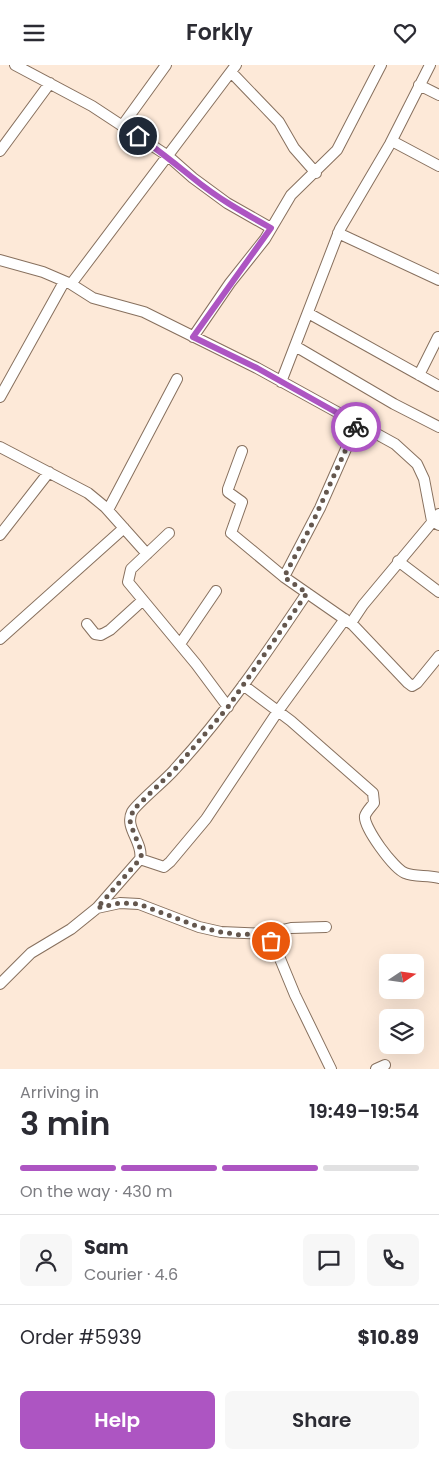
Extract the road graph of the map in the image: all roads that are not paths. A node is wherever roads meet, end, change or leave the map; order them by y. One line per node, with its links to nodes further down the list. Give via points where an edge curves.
1 (15, 65): 6 (street)
2 (166, 65): 9 (street)
3 (381, 65): 14 (street, via 337,150)
4 (430, 65): 7 (street)
5 (234, 68): 12 (street); 14 (street, via 279,121 291,143)
6 (50, 83): 9 (street); 11 (street)
7 (420, 85): 8 (street); 10 (street)
8 (439, 95)
9 (122, 126): 12 (street)
10 (392, 141): 13 (street); 16 (street)
11 (0, 151)
12 (168, 156): 15 (street, via 228,203); 19 (street)
13 (439, 166)
14 (316, 173): 15 (street, via 291,195)
15 (271, 228): 21 (street)
16 (338, 233): 18 (street); 20 (street)
17 (0, 260): 19 (street, via 43,272)
18 (439, 280)
19 (67, 283): 21 (street, via 94,298 144,313); 28 (street)
20 (308, 313): 23 (street); 24 (street)
21 (193, 337): 26 (street)
22 (438, 337): 24 (street)
23 (295, 346): 26 (street); 30 (street)
24 (419, 375): 27 (street)
25 (177, 379): 34 (street)
26 (281, 382): 29 (street)
27 (439, 386)
28 (0, 397)
29 (357, 424): 35 (street, via 395,444 418,464); 41 (street)
30 (439, 427)
31 (0, 447): 33 (street)
32 (242, 451): 41 (street, via 228,489 242,502 231,533)
33 (49, 473): 34 (street, via 88,493); 38 (street)
34 (108, 510): 36 (street)
35 (437, 520): 40 (street)
36 (124, 528): 39 (street); 48 (street)
37 (169, 533): 39 (street)
38 (0, 535)
39 (147, 554): 45 (street, via 131,569 128,579)
40 (398, 561): 43 (street); 46 (street)
41 (284, 577): 44 (street)
42 (216, 591): 49 (street)
43 (439, 592)
44 (307, 593): 46 (street); 51 (street)
45 (143, 600): 47 (street, via 101,635 95,634); 49 (street)
46 (348, 621): 50 (street, via 412,686); 53 (street)
47 (87, 624)
48 (0, 639)
49 (180, 644): 52 (street)
50 (439, 656)
51 (243, 685): 52 (street); 53 (street)
52 (228, 707): 54 (street, via 175,769 133,810 130,823 142,853)
53 (278, 711): 54 (street, via 206,819 170,862 164,867); 55 (street, via 373,793 374,803 366,821 386,854 401,870)
54 (140, 859): 56 (street)
55 (439, 878)
56 (97, 908): 58 (street, via 120,903 139,904 199,927 221,932); 59 (street, via 71,929 31,953)
57 (326, 927): 58 (street, via 291,928)
58 (265, 934): 60 (street, via 276,949)
59 (0, 984)
60 (331, 1069)

